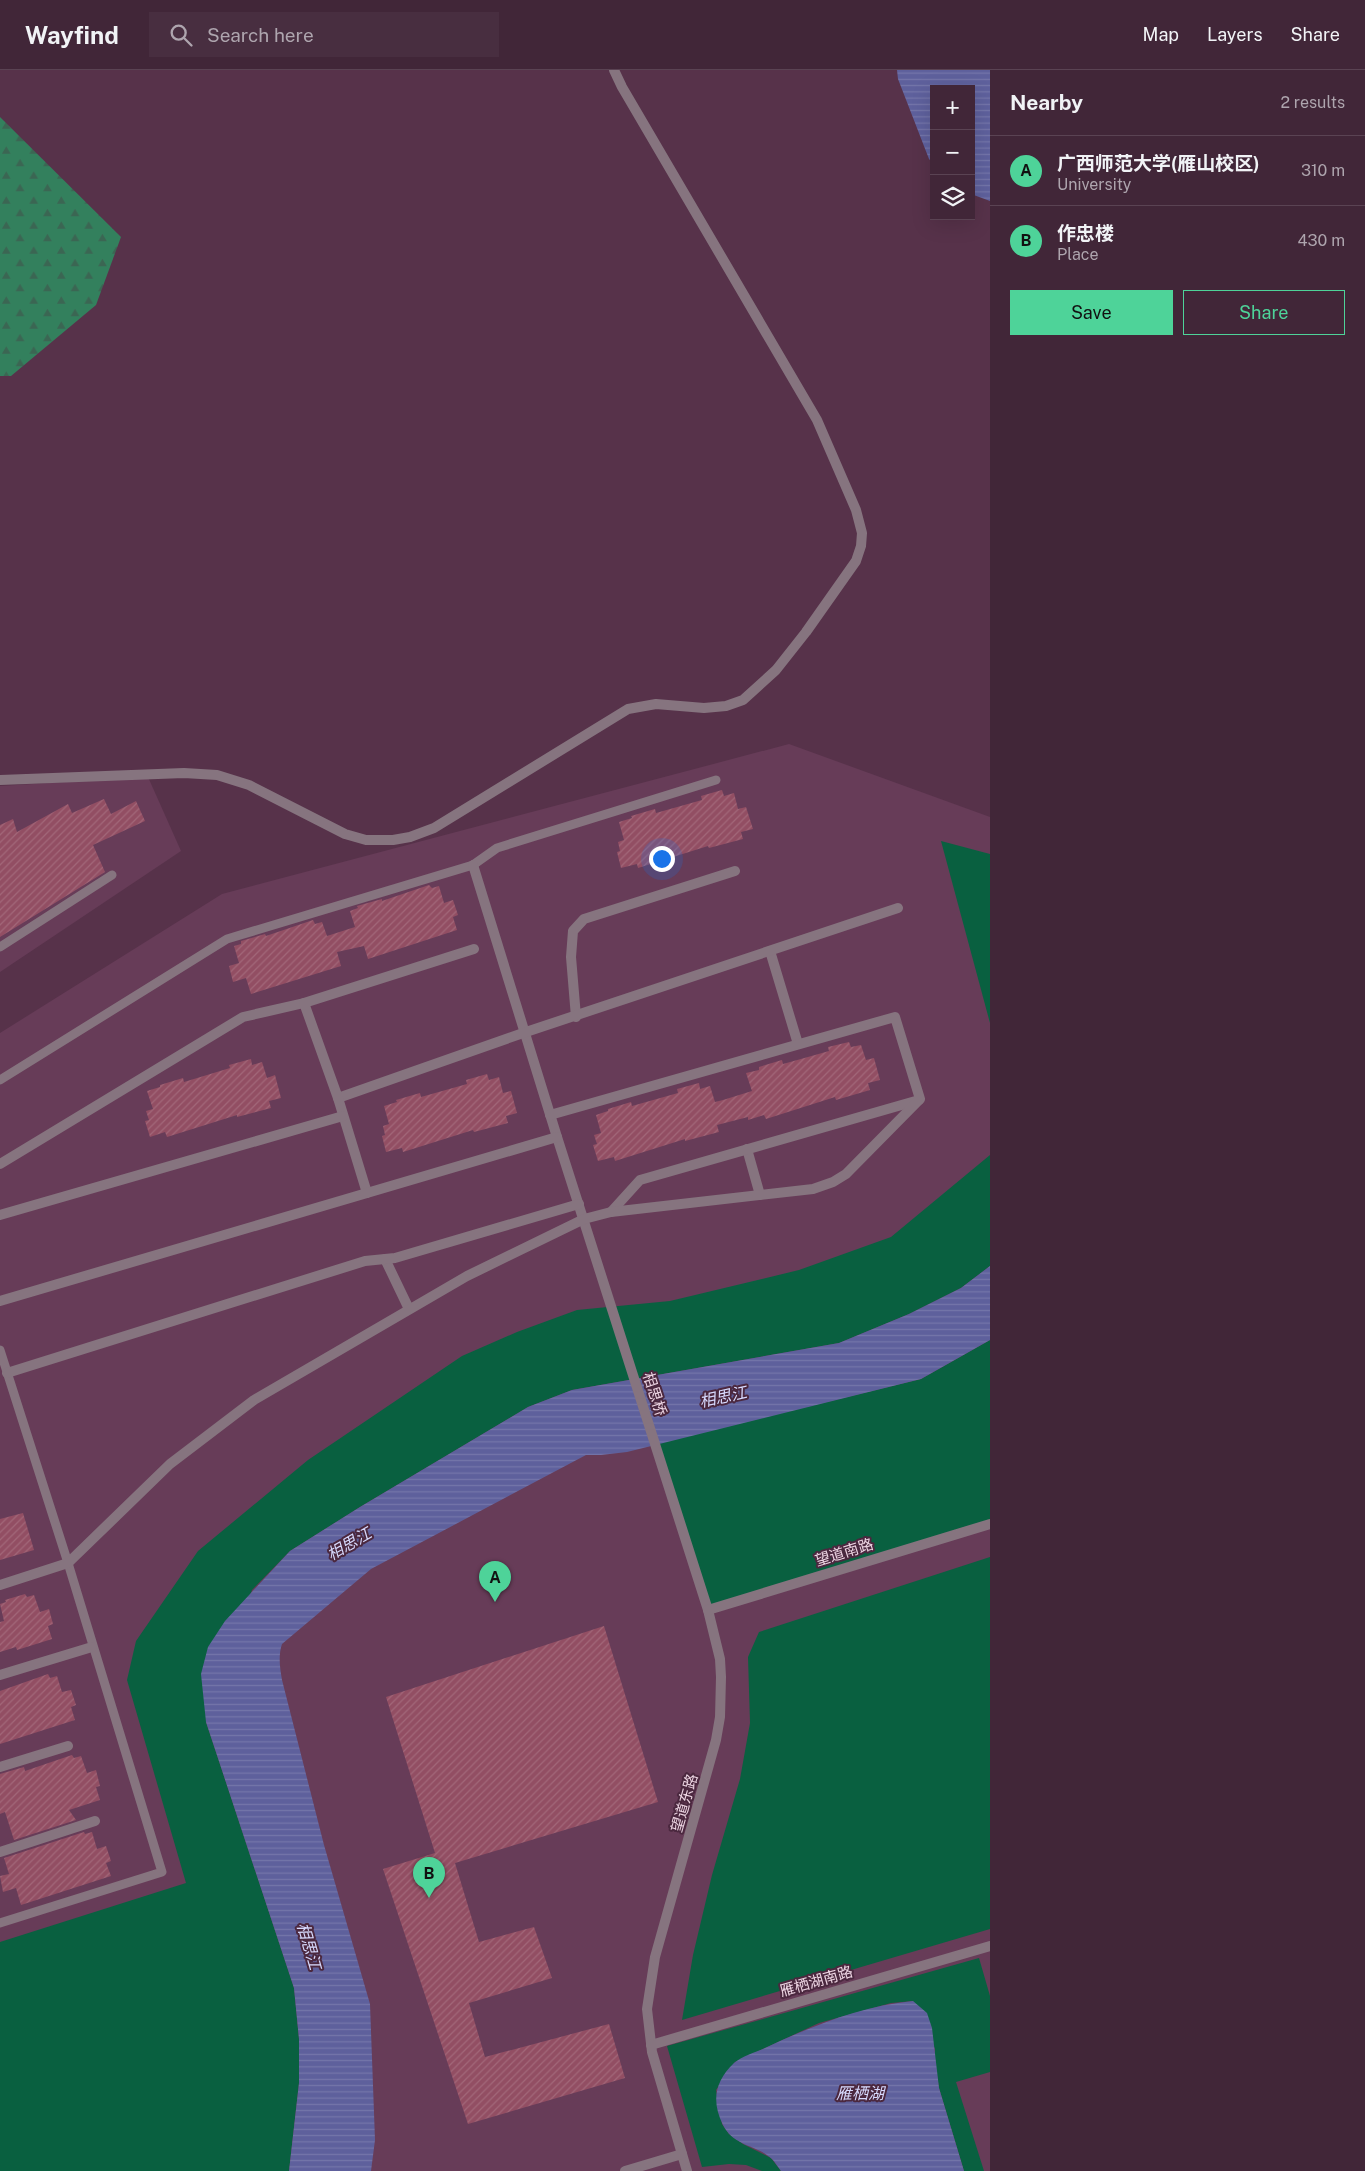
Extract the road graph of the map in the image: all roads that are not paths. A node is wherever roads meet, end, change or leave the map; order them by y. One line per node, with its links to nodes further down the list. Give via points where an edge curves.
1 (614, 70): 2 (street, via 817,420 860,521 862,546 856,561 776,670 743,700 726,706 704,708 656,704 628,709 434,828 393,840 366,840 345,834 249,785 217,775 184,773)
2 (0, 780)
3 (716, 780): 4 (lane, via 497,848)
4 (473, 865): 13 (street, 相思桥); 15 (lane, via 227,940)
5 (735, 871): 12 (street, via 584,918 573,931 571,958)
6 (112, 875): 8 (lane)
7 (898, 908): 10 (street)
8 (0, 947)
9 (474, 949): 11 (street)
10 (770, 951): 12 (street); 14 (street)
11 (304, 1003): 16 (street); 22 (street, via 243,1017)
12 (576, 1017): 13 (street)
13 (526, 1032): 16 (street); 18 (street, 相思桥)
14 (798, 1044): 17 (street, via 895,1017); 18 (street)
15 (0, 1080)
16 (338, 1098): 19 (street)
17 (920, 1100): 21 (street); 24 (street, via 854,1168 839,1179 813,1189)
18 (550, 1115): 20 (street, 相思桥)
19 (343, 1116): 23 (street); 27 (street)
20 (557, 1137): 23 (street); 25 (street, 相思桥)
21 (747, 1150): 24 (street); 26 (street, via 640,1180)
22 (0, 1164)
23 (367, 1193): 30 (street)
24 (760, 1195): 26 (street)
25 (579, 1204): 28 (street, 相思桥); 29 (street)
26 (611, 1212): 28 (street)
27 (0, 1215)
28 (584, 1219): 31 (street, via 505,1256); 34 (street, 相思桥)
29 (385, 1259): 31 (street); 33 (street, via 365,1261)
30 (0, 1301)
31 (409, 1309): 36 (street, via 254,1400 212,1431 170,1464)
32 (0, 1350): 33 (lane)
33 (7, 1372): 36 (lane)
34 (655, 1444): 38 (street, 望道东路)
35 (990, 1524): 38 (street, 望道南路)
36 (68, 1562): 37 (street); 39 (lane)
37 (0, 1585)
38 (708, 1610): 47 (street, 望道东路, via 720,1659 720,1717 708,1771 655,1956 647,2009)
39 (92, 1647): 40 (street); 45 (lane, via 162,1872)
40 (0, 1675)
41 (68, 1746): 42 (street)
42 (0, 1766)
43 (95, 1820): 44 (street)
44 (0, 1852)
45 (0, 1923)
46 (990, 1946): 47 (street, 雁栖湖南路)
47 (650, 2045): 48 (street, 望道东路)
48 (682, 2154): 49 (street); 50 (street, 望道东路)
49 (625, 2171)
50 (687, 2171)

